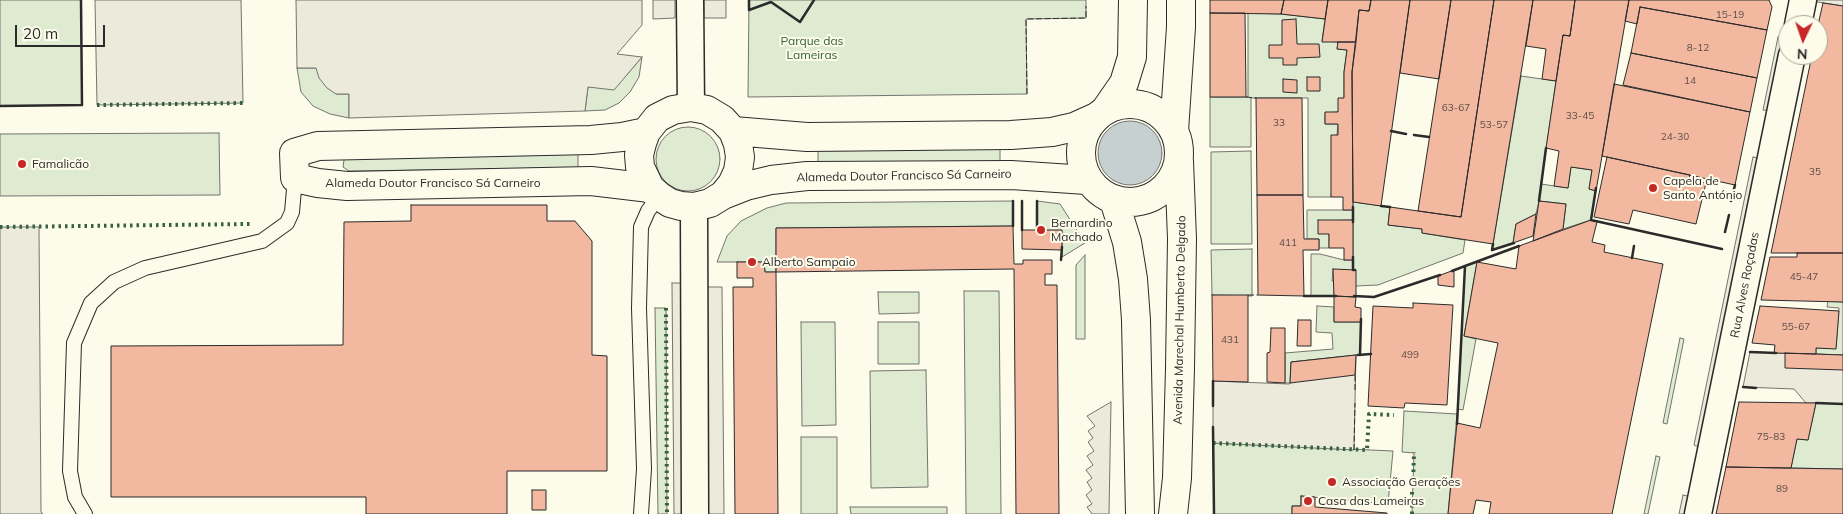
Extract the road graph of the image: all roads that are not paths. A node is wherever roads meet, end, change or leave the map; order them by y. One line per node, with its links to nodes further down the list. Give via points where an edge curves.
1 (690, 0): 7 (street)
2 (1133, 0): 8 (street, via 1132,56 1124,82)
3 (1181, 0): 10 (street)
4 (1803, 0): 5 (street)
5 (1800, 15)
6 (1790, 65): 28 (street, Rua Alves Roçadas)
7 (691, 107): 9 (street, via 707,110); 11 (street, via 665,114)
8 (1100, 114): 9 (street, via 1074,127 1011,135 807,137); 10 (street, via 1121,104 1137,104 1165,118); 14 (street, via 1084,132 1080,148 1081,165)
9 (733, 131): 16 (street, via 739,151 738,171)
10 (1174, 131): 12 (street, via 1179,146)
11 (646, 132): 13 (street, via 591,140 318,146 294,153); 15 (street, via 640,160 644,178)
12 (1179, 162): 17 (street, via 1173,178 1148,200 1131,203); 20 (street, Avenida Marechal Humberto Delgado, via 1182,239)
13 (295, 178): 15 (street, Alameda Doutor Francisco Sá Carneiro, via 347,186 591,181); 21 (lane, via 292,212 287,223 262,241 145,268 114,282 91,303 74,343 70,471 75,497)
14 (1087, 180): 16 (street, Alameda Doutor Francisco Sá Carneiro, via 1011,174 807,176 771,180); 17 (street, via 1099,193)
15 (654, 192): 18 (street, Alameda Doutor Francisco Sá Carneiro, via 670,203); 22 (lane, via 641,227 639,308 644,469)
16 (723, 195): 18 (street, Alameda Doutor Francisco Sá Carneiro)
17 (1114, 200): 19 (street, via 1127,242 1133,279 1138,368)
18 (694, 207): 23 (street)
19 (1138, 478): 24 (street); 25 (street)
20 (1177, 478): 26 (street, Avenida Marechal Humberto Delgado); 27 (street, Avenida Marechal Humberto Delgado)
21 (86, 514)
22 (641, 514)
23 (695, 514)
24 (1134, 514)
25 (1140, 514)
26 (1174, 514)
27 (1178, 514)
28 (1698, 514)

